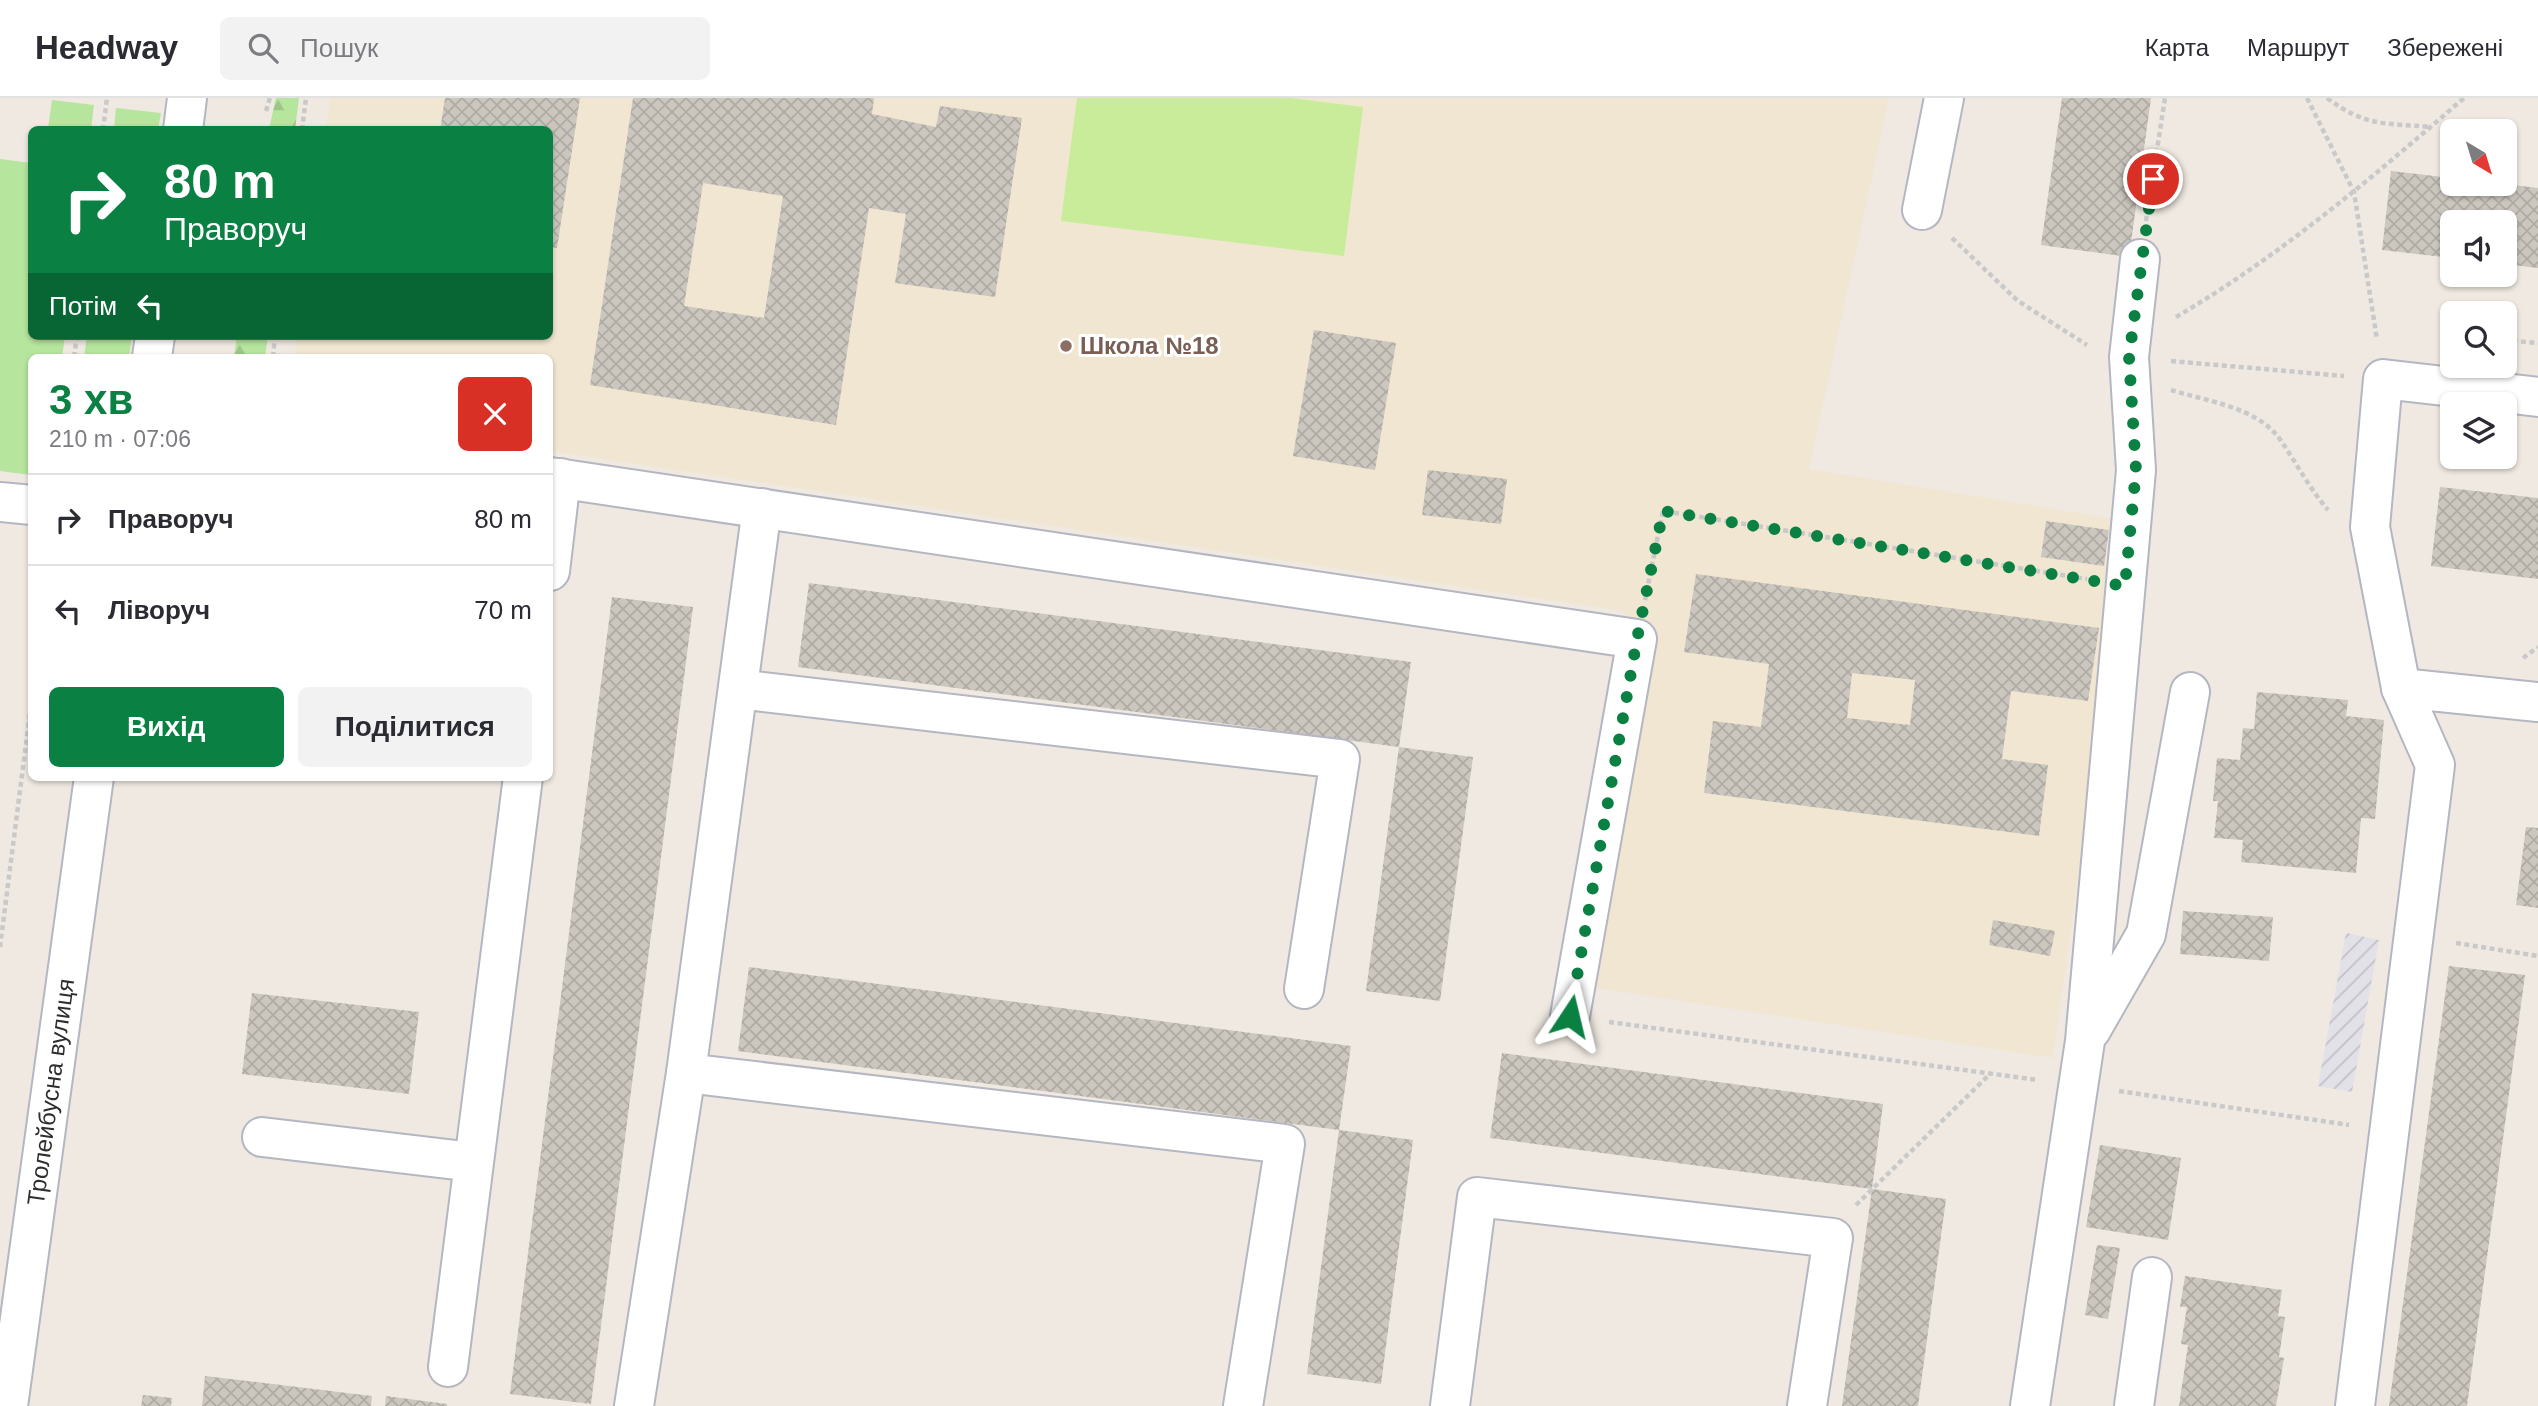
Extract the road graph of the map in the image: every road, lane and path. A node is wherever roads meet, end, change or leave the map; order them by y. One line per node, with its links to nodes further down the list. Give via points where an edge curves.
1 (107, 98): 11 (path)
2 (187, 98): 12 (street)
3 (270, 98): 10 (path)
4 (306, 98): 13 (path)
5 (1944, 98): 16 (street)
6 (2165, 98): 17 (path)
7 (2307, 98): 15 (path)
8 (2327, 98): 14 (path, via 2348,114 2379,124)
9 (2464, 98): 14 (path)
10 (266, 111)
11 (104, 126)
12 (184, 126)
13 (302, 126)
14 (2431, 127): 15 (path)
15 (2354, 192): 20 (path); 22 (path)
16 (1922, 210): 20 (path, via 2018,301 2085,344)
17 (2140, 260): 20 (street)
18 (2517, 341): 19 (path)
19 (2538, 343)
20 (2130, 360): 21 (path); 29 (path, via 2249,414 2277,436); 30 (street, via 2136,470)
21 (2338, 375)
22 (2382, 379): 23 (street); 32 (street, via 2370,527)
23 (2538, 397)
24 (555, 477): 27 (street); 28 (street)
25 (0, 502): 26 (street)
26 (28, 506)
27 (762, 508): 31 (street); 33 (street)
28 (553, 515)
29 (2336, 518)
30 (2125, 586): 31 (path, via 1663,511); 44 (street)
31 (1637, 639): 43 (street)
32 (2401, 688): 35 (street); 39 (street, via 2435,765)
33 (738, 689): 42 (street, via 1340,759); 45 (street)
34 (2190, 692): 44 (street, via 2146,934)
35 (2538, 702)
36 (28, 728): 40 (path)
37 (93, 781): 54 (street, Тролейбусна вулиця)
38 (522, 781): 50 (street)
39 (2414, 936): 41 (path); 61 (street)
40 (0, 947)
41 (2538, 956)
42 (1304, 989)
43 (1570, 1016): 46 (path)
44 (2085, 1041): 47 (street)
45 (686, 1073): 55 (street); 56 (street, via 1285,1144)
46 (1990, 1073): 47 (path); 51 (path)
47 (2078, 1085): 48 (path); 59 (street)
48 (2322, 1121)
49 (262, 1138): 50 (street)
50 (473, 1162): 53 (street)
51 (1860, 1200)
52 (2152, 1277): 60 (street)
53 (448, 1367)
54 (8, 1406)
55 (634, 1406)
56 (1243, 1406)
57 (1450, 1406): 58 (street, via 1477,1197 1833,1238)
58 (1807, 1406)
59 (2029, 1406)
60 (2134, 1406)
61 (2356, 1406)

